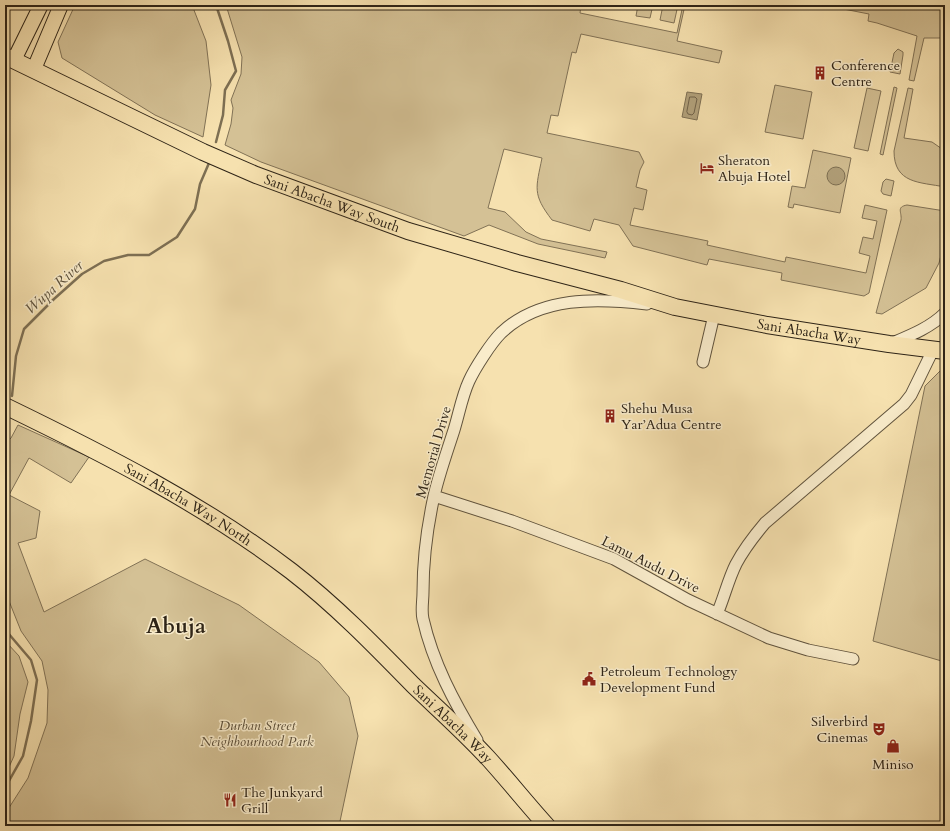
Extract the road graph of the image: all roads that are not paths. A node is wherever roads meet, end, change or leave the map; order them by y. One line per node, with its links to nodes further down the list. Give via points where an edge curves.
1 (41, 5): 3 (main road)
2 (61, 5): 4 (main road)
3 (9, 58): 4 (highway, Sani Abacha Way South)
4 (34, 69): 5 (highway, Sani Abacha Way South, via 256,175 408,231)
5 (675, 307): 7 (highway, Sani Abacha Way); 12 (street, Memorial Drive, via 586,300 560,304 526,317 501,334 469,381)
6 (945, 313): 8 (street, via 917,332)
7 (714, 315): 8 (highway, Sani Abacha Way); 10 (street)
8 (889, 344): 9 (highway, Sani Abacha Way)
9 (939, 350): 13 (street, via 904,404 765,523 735,565)
10 (703, 362)
11 (5, 406): 14 (highway, Sani Abacha Way North, via 188,502 291,571)
12 (434, 496): 13 (street, Lamu Audu Drive, via 512,521 614,559); 16 (street, Memorial Drive, via 425,546 423,618 446,685)
13 (717, 614): 15 (street, Lamu Audu Drive, via 769,638 808,650)
14 (355, 627): 16 (highway, Sani Abacha Way)
15 (853, 659)
16 (487, 757): 17 (highway, Sani Abacha Way)
17 (547, 826)

